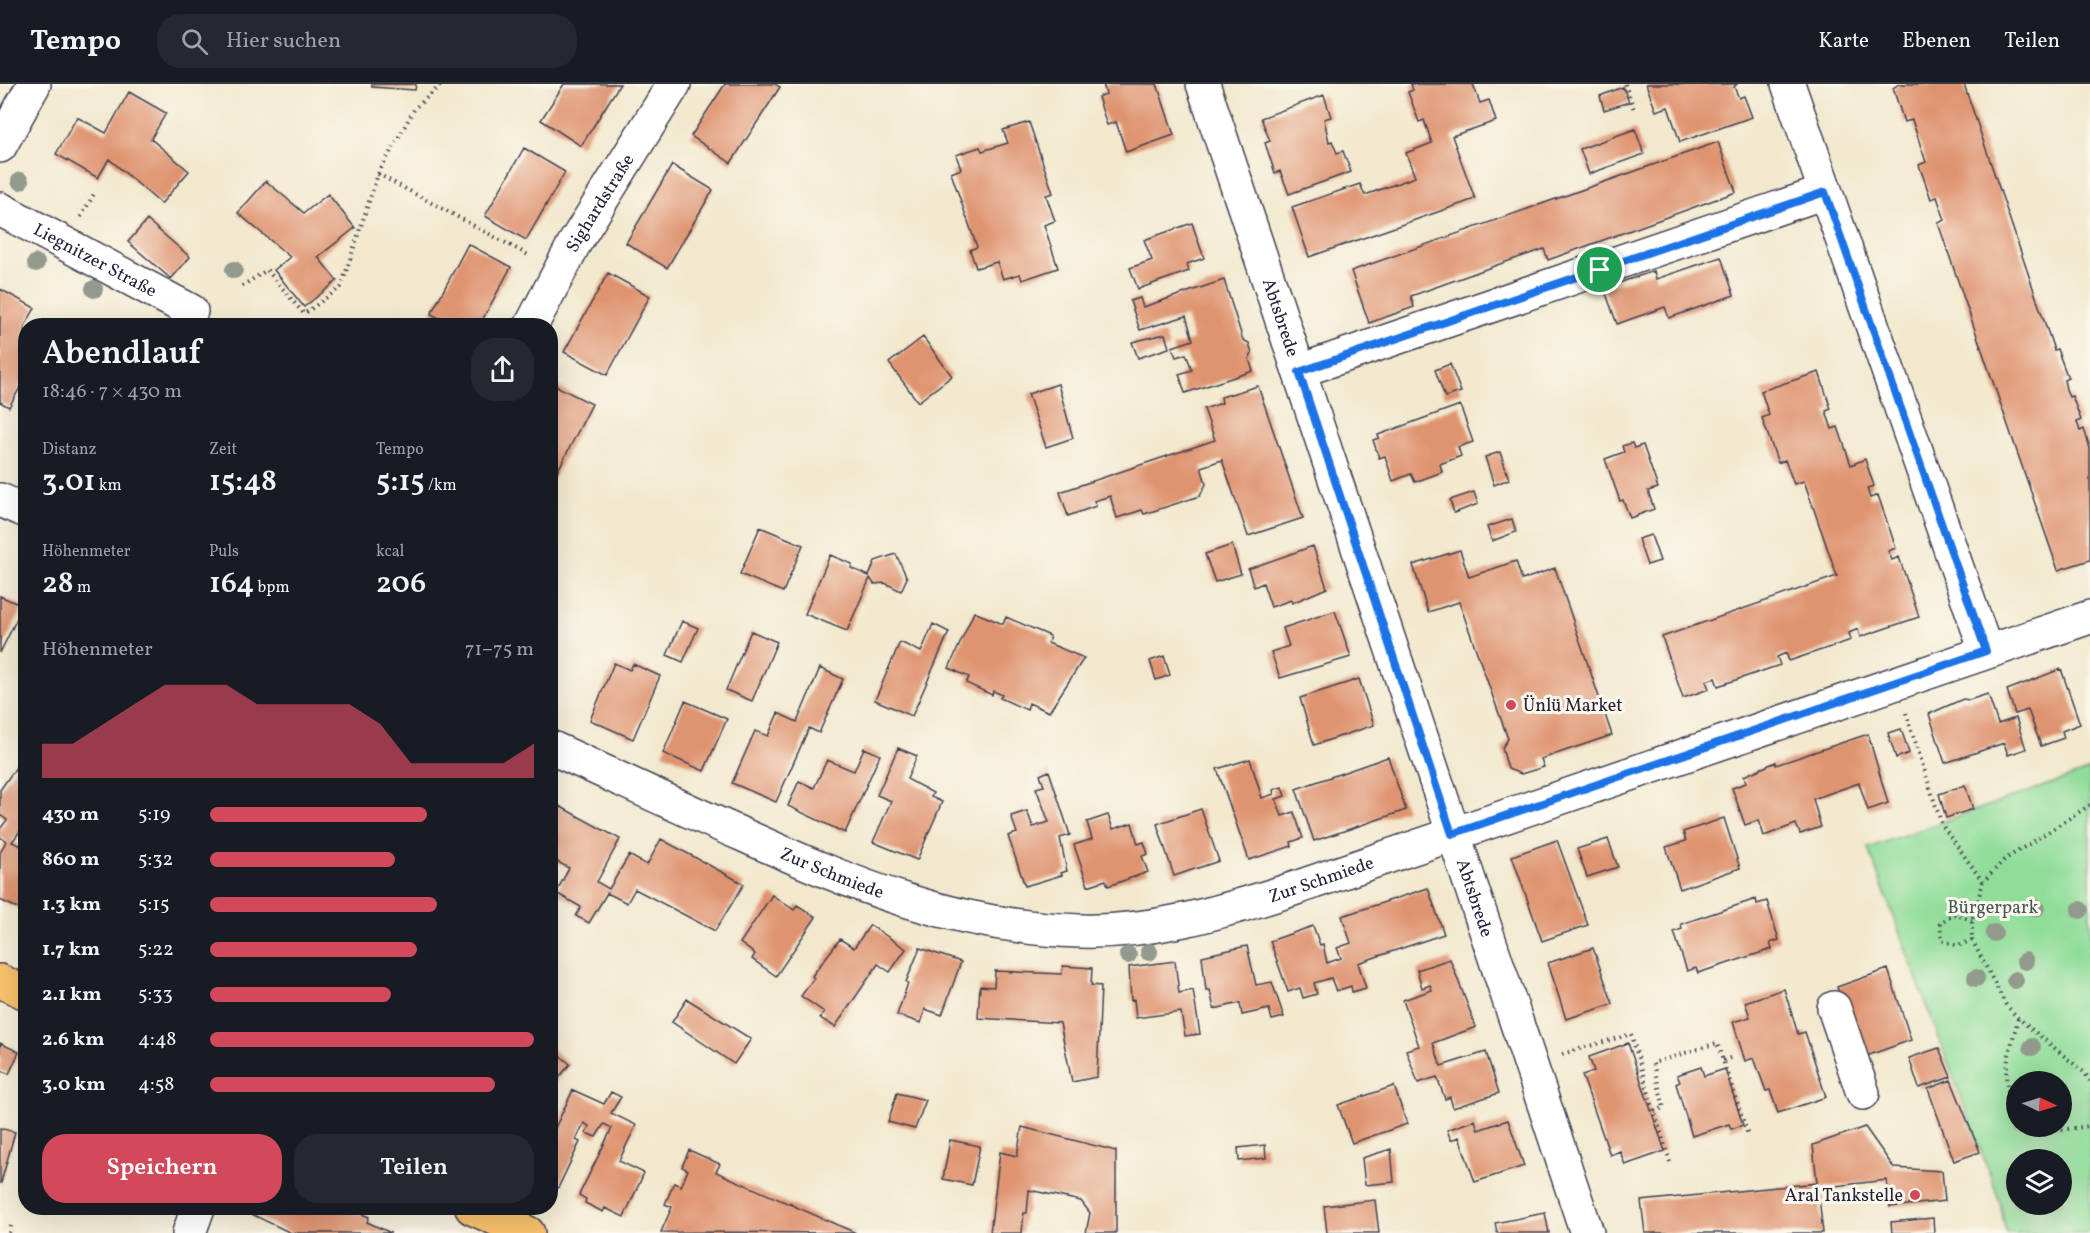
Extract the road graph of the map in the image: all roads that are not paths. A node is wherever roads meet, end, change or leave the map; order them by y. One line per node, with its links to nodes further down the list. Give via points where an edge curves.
1 (34, 84): 5 (street)
2 (674, 84): 9 (street, Sighardstraße, via 574,244)
3 (1203, 84): 10 (street, Abtsbrede)
4 (1788, 84): 6 (street)
5 (0, 146)
6 (1825, 192): 10 (street); 14 (street)
7 (0, 209): 8 (street, Liegnitzer Straße)
8 (191, 310)
9 (535, 318)
10 (1299, 372): 16 (street, Abtsbrede)
11 (0, 500): 12 (street)
12 (18, 508)
13 (2090, 616): 14 (street, Zur Schmiede)
14 (1986, 651): 16 (street, Zur Schmiede)
15 (558, 751): 16 (street, Zur Schmiede, via 870,890 938,912 1021,926 1081,931 1182,921 1247,904)
16 (1452, 834): 25 (street, Abtsbrede)
17 (0, 981): 18 (main road)
18 (18, 989)
19 (1834, 1008): 20 (street)
20 (1863, 1093)
21 (195, 1215): 23 (street)
22 (488, 1215): 24 (main road)
23 (189, 1233)
24 (528, 1233)
25 (1587, 1233)

